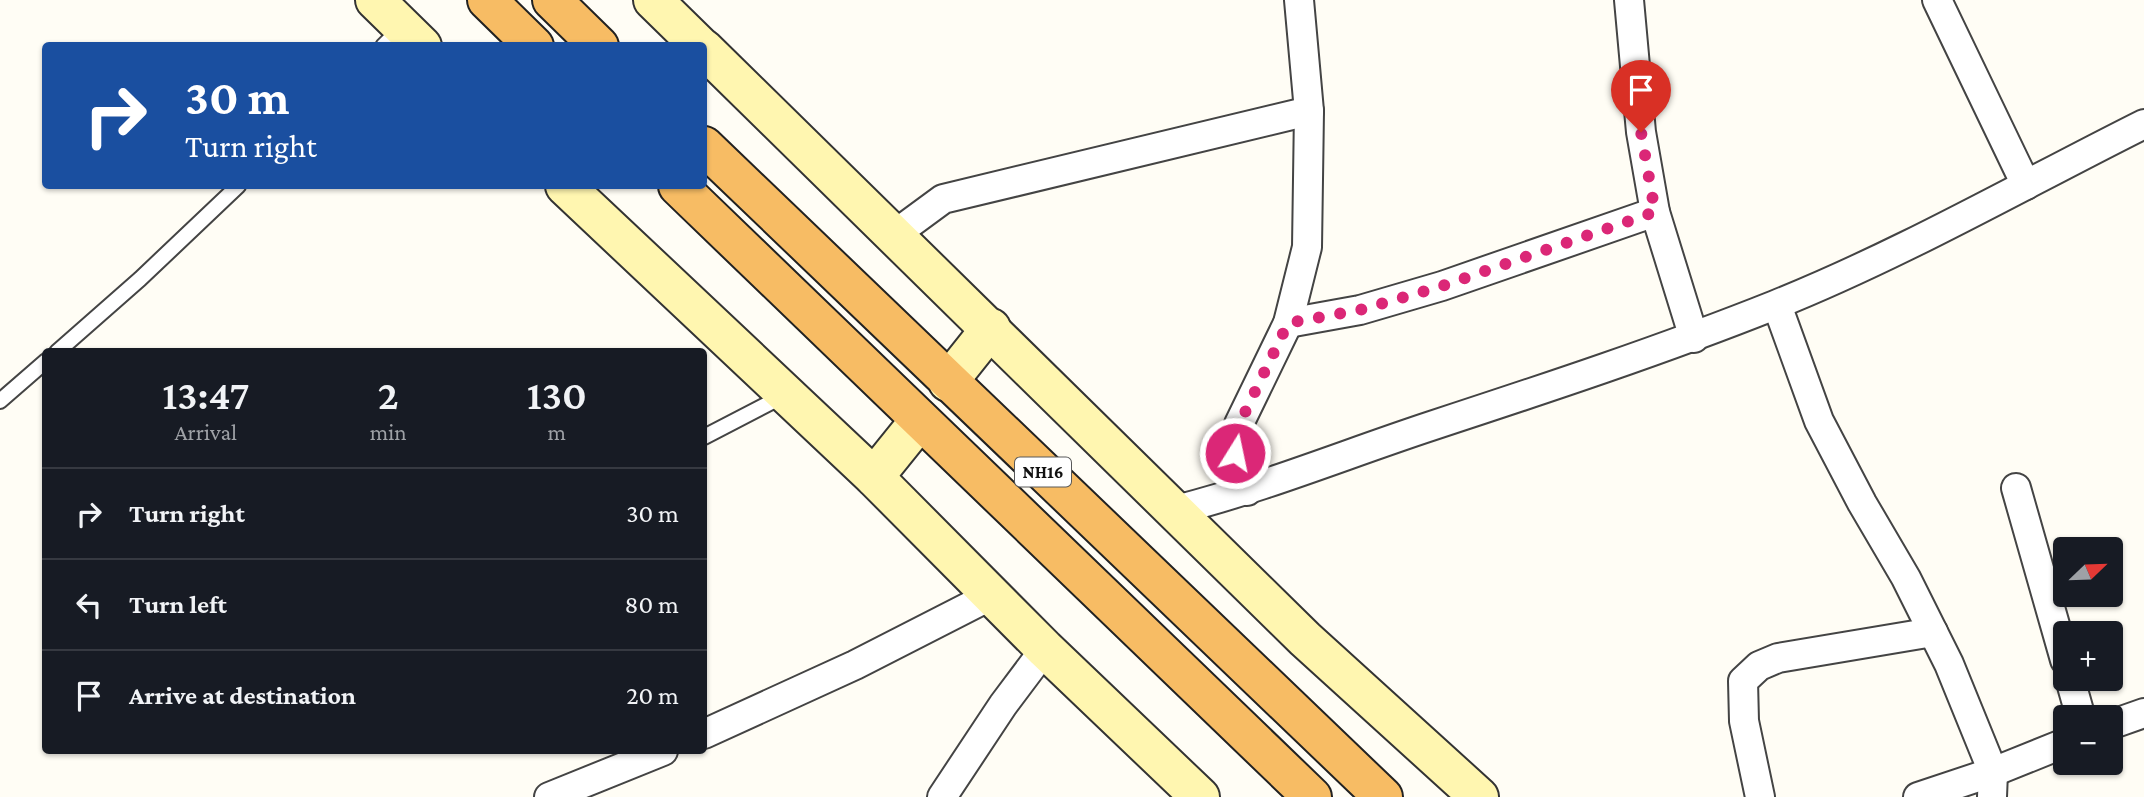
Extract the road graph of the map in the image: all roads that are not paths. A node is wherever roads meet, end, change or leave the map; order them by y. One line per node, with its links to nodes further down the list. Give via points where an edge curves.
1 (374, 0): 8 (main road)
2 (487, 0): 9 (highway)
3 (552, 0): 10 (highway)
4 (653, 0): 11 (main road)
5 (1299, 0): 13 (street)
6 (1629, 0): 20 (street, via 1641,132)
7 (1937, 0): 16 (street)
8 (402, 39)
9 (530, 42)
10 (595, 42)
11 (697, 42)
12 (707, 52): 21 (main road)
13 (1309, 111): 21 (street, via 943,199); 23 (street, via 1307,247)
14 (2144, 124): 16 (street)
15 (707, 149): 28 (highway, NH16)
16 (2026, 185): 22 (street)
17 (235, 189): 26 (lane)
18 (568, 189): 29 (main road)
19 (681, 189): 31 (highway, NH16)
20 (1655, 212): 23 (street, via 1442,286 1360,310); 25 (street)
21 (894, 235): 24 (main road)
22 (1777, 304): 25 (street); 39 (street, via 1819,421)
23 (1288, 323): 35 (street, via 1239,425 1235,453)
24 (991, 328): 28 (main road); 36 (main road)
25 (1694, 338): 35 (street)
26 (62, 348)
27 (42, 364): 30 (lane)
28 (948, 382): 51 (highway, NH16)
29 (787, 395): 32 (lane); 33 (main road)
30 (0, 401)
31 (920, 420): 33 (main road); 50 (highway, NH16)
32 (707, 435)
33 (874, 477): 37 (main road)
34 (2016, 488): 38 (street)
35 (1247, 491): 36 (street)
36 (1176, 510): 52 (main road, via 1305,639)
37 (992, 595): 40 (main road); 43 (street)
38 (2054, 621)
39 (1933, 632): 46 (street); 53 (street, via 1778,658 1759,666 1743,681 1744,721)
40 (1045, 649): 48 (street); 49 (main road)
41 (2144, 713): 42 (street)
42 (2123, 721)
43 (707, 733)
44 (2053, 750): 46 (street)
45 (656, 754): 47 (street)
46 (1993, 784): 54 (street)
47 (549, 797)
48 (942, 797)
49 (1199, 797)
50 (1312, 797)
51 (1382, 797)
52 (1479, 797)
53 (1760, 797)
54 (1918, 797)

